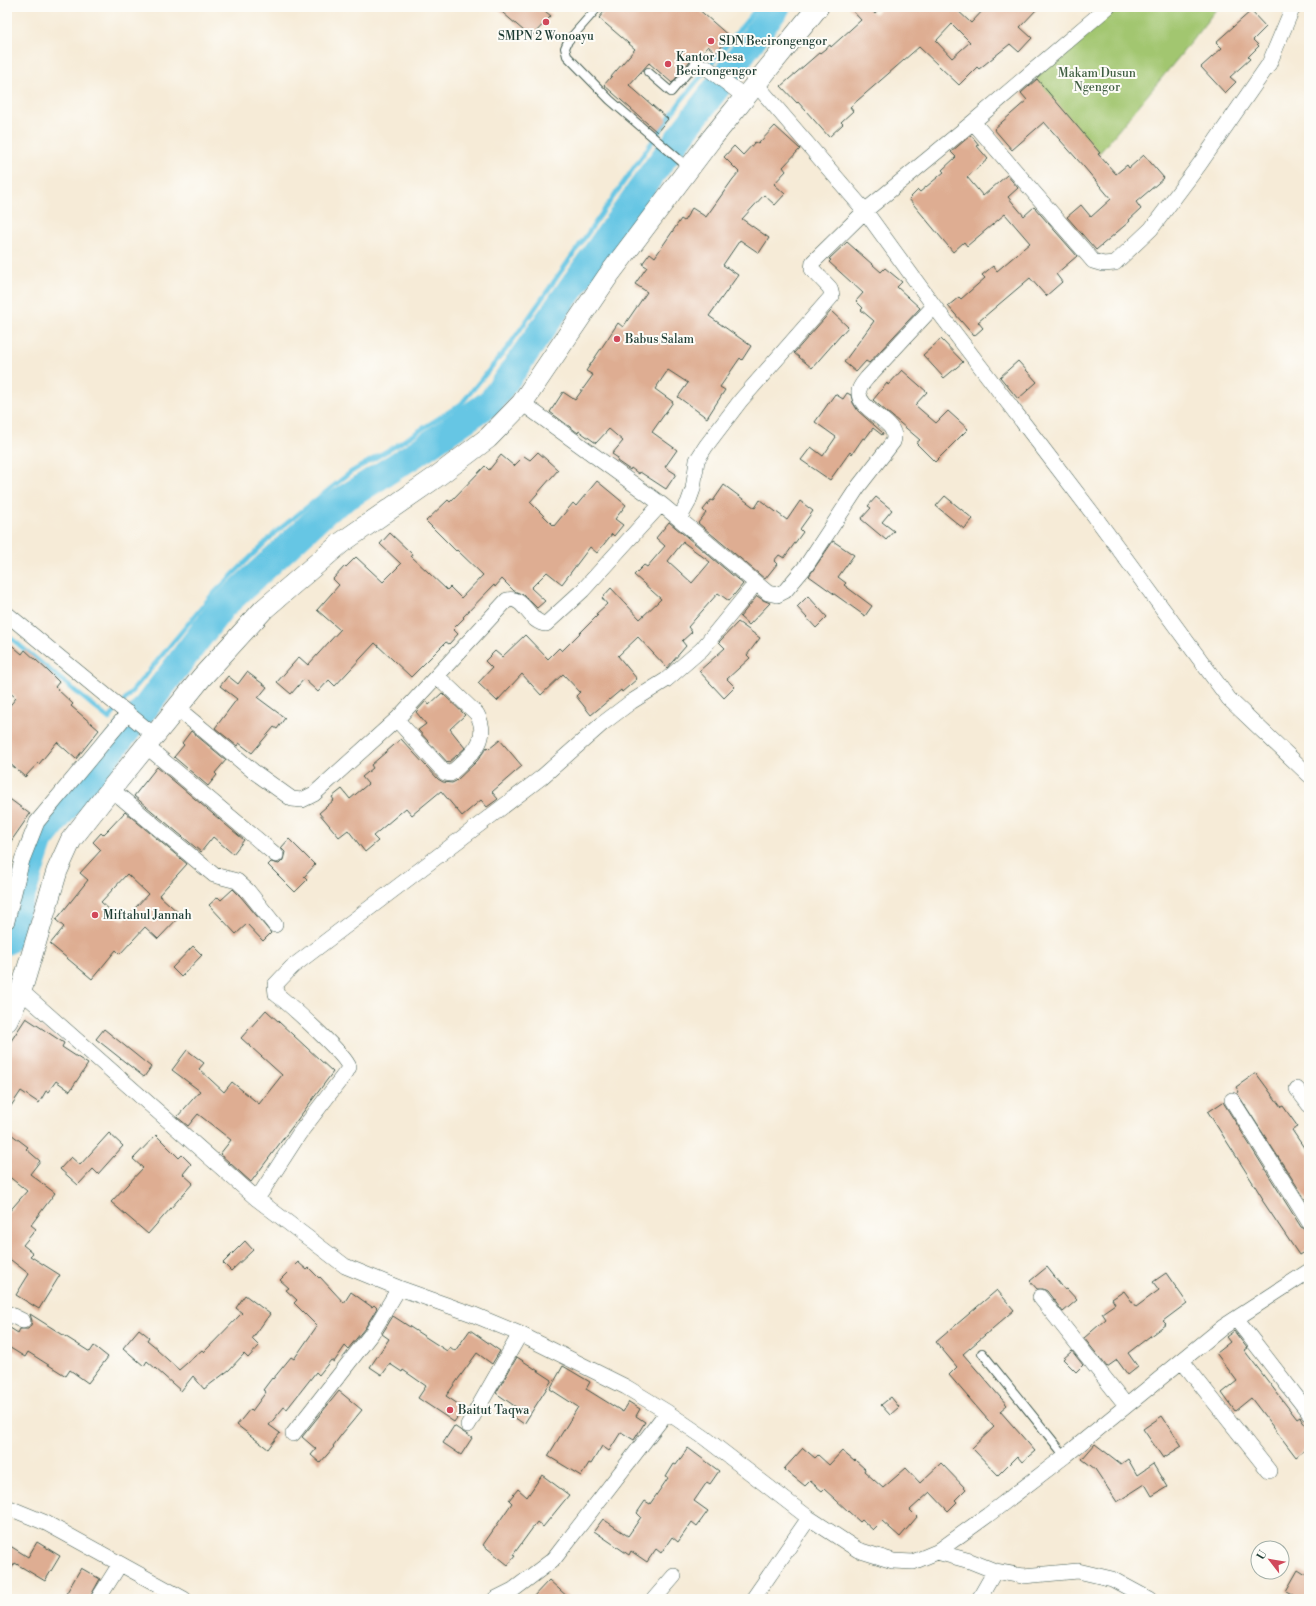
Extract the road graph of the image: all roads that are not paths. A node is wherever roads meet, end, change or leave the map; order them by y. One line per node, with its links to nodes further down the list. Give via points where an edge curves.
1 (598, 7): 9 (lane, via 568,42 565,48 567,56 610,100)
2 (1108, 7): 8 (street)
3 (1294, 7): 8 (street, via 1269,64 1199,165 1151,229 1115,263 1103,264 1094,260)
4 (810, 10): 7 (street)
5 (712, 71): 6 (lane, via 698,60 671,92); 7 (street)
6 (648, 72)
7 (744, 90): 9 (street, via 712,138); 10 (street)
8 (974, 122): 10 (street)
9 (684, 164): 12 (street)
10 (865, 211): 11 (street); 14 (street, via 812,262 812,269 830,288 832,296 741,400 706,446 697,460 693,489)
11 (934, 306): 15 (street, via 867,378 859,390 859,396 864,404 892,428 895,436 893,442 858,487 806,566 785,591 778,595 768,593); 22 (street, via 1093,514 1229,699)
12 (522, 403): 13 (street); 18 (street, via 488,438 341,543 264,609)
13 (661, 504): 14 (street); 17 (street, via 583,590 546,624 536,621 518,600 507,600)
14 (679, 519): 15 (street)
15 (756, 583): 32 (street, via 702,649 666,680 602,724 542,777 318,947 275,985 276,994 340,1054 349,1067 299,1134)
16 (7, 614): 19 (street)
17 (438, 676): 20 (street); 20 (street, via 477,714 483,730 479,746 450,774 444,773)
18 (177, 708): 20 (street, via 253,771 297,800 314,794); 21 (street)
19 (125, 710): 21 (street); 25 (street, via 37,822 22,860)
20 (396, 720)
21 (150, 737): 23 (street); 24 (street)
22 (1309, 774)
23 (111, 789): 26 (street, via 214,875 237,881); 27 (street, via 71,840 60,865)
24 (276, 855)
25 (7, 921)
26 (274, 924)
27 (21, 991): 28 (street); 32 (street)
28 (7, 1021)
29 (1297, 1088): 31 (street)
30 (1232, 1100): 33 (street)
31 (1309, 1105)
32 (257, 1199): 35 (street, via 345,1266)
33 (1309, 1222)
34 (1309, 1271): 38 (street)
35 (399, 1288): 40 (street); 47 (street, via 372,1333)
36 (1040, 1297): 43 (street)
37 (7, 1313): 39 (street)
38 (1236, 1319): 42 (street); 45 (street)
39 (23, 1321)
40 (520, 1334): 44 (street, via 626,1387); 46 (street)
41 (982, 1353): 48 (lane)
42 (1182, 1361): 43 (street); 49 (street)
43 (1126, 1405): 48 (street)
44 (667, 1412): 51 (street); 58 (street, via 554,1559 513,1590)
45 (1309, 1413)
46 (468, 1425)
47 (292, 1434)
48 (1065, 1456): 52 (street)
49 (1269, 1471)
50 (7, 1507): 53 (street, via 46,1523)
51 (809, 1518): 52 (street, via 858,1550 893,1560 913,1562); 60 (street)
52 (937, 1552): 54 (street)
53 (120, 1564): 56 (street); 57 (street)
54 (995, 1571): 61 (street); 62 (street, via 1023,1576 1078,1571 1112,1579)
55 (674, 1576): 59 (street)
56 (98, 1599)
57 (184, 1599)
58 (495, 1599)
59 (654, 1599)
60 (753, 1599)
61 (979, 1599)
62 (1149, 1599)

